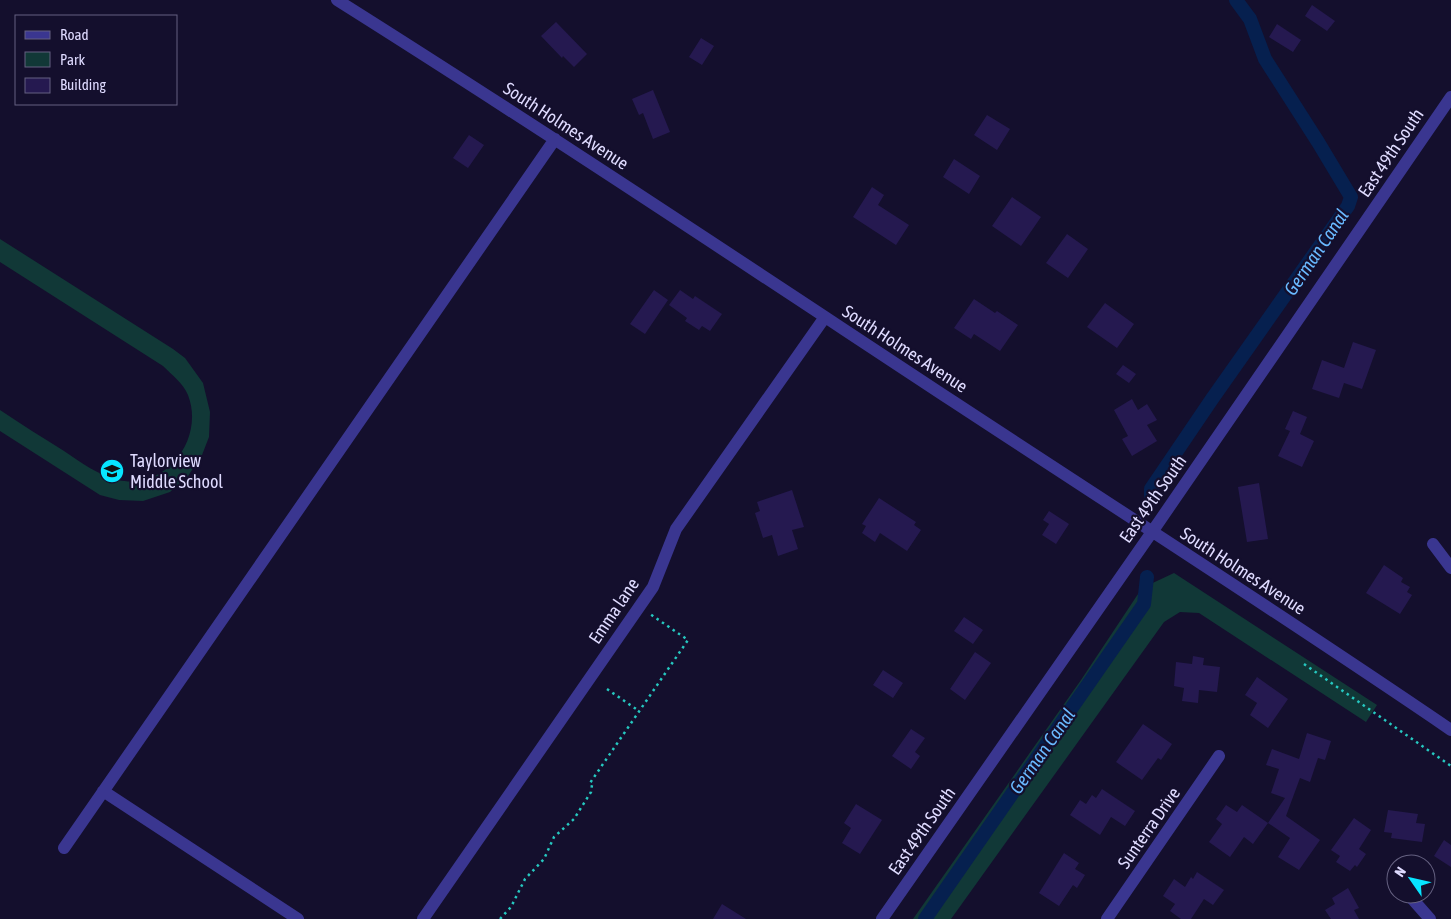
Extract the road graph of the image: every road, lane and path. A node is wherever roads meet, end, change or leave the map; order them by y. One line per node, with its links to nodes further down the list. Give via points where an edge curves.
1 (337, 0): 3 (street, South Holmes Avenue)
2 (1451, 97): 5 (street, East 49th South)
3 (555, 139): 4 (street, South Holmes Avenue); 15 (street)
4 (825, 317): 5 (street, South Holmes Avenue); 20 (street, Emma lane, via 676,529 653,587)
5 (1152, 532): 12 (street, South Holmes Avenue); 22 (street, East 49th South)
6 (1432, 544): 7 (street)
7 (1451, 568)
8 (645, 610): 11 (path, via 688,640)
9 (1304, 664): 14 (path)
10 (607, 689): 11 (path)
11 (639, 711): 21 (path, via 590,783 591,792 574,819 554,837 544,859 525,879 511,907)
12 (1451, 730)
13 (1219, 756): 18 (street, Sunterra Drive)
14 (1451, 766)
15 (103, 791): 16 (street); 19 (street)
16 (64, 848)
17 (1417, 904): 23 (street)
18 (1112, 917)
19 (298, 919)
20 (424, 919)
21 (500, 919)
22 (882, 919)
23 (1430, 919)

